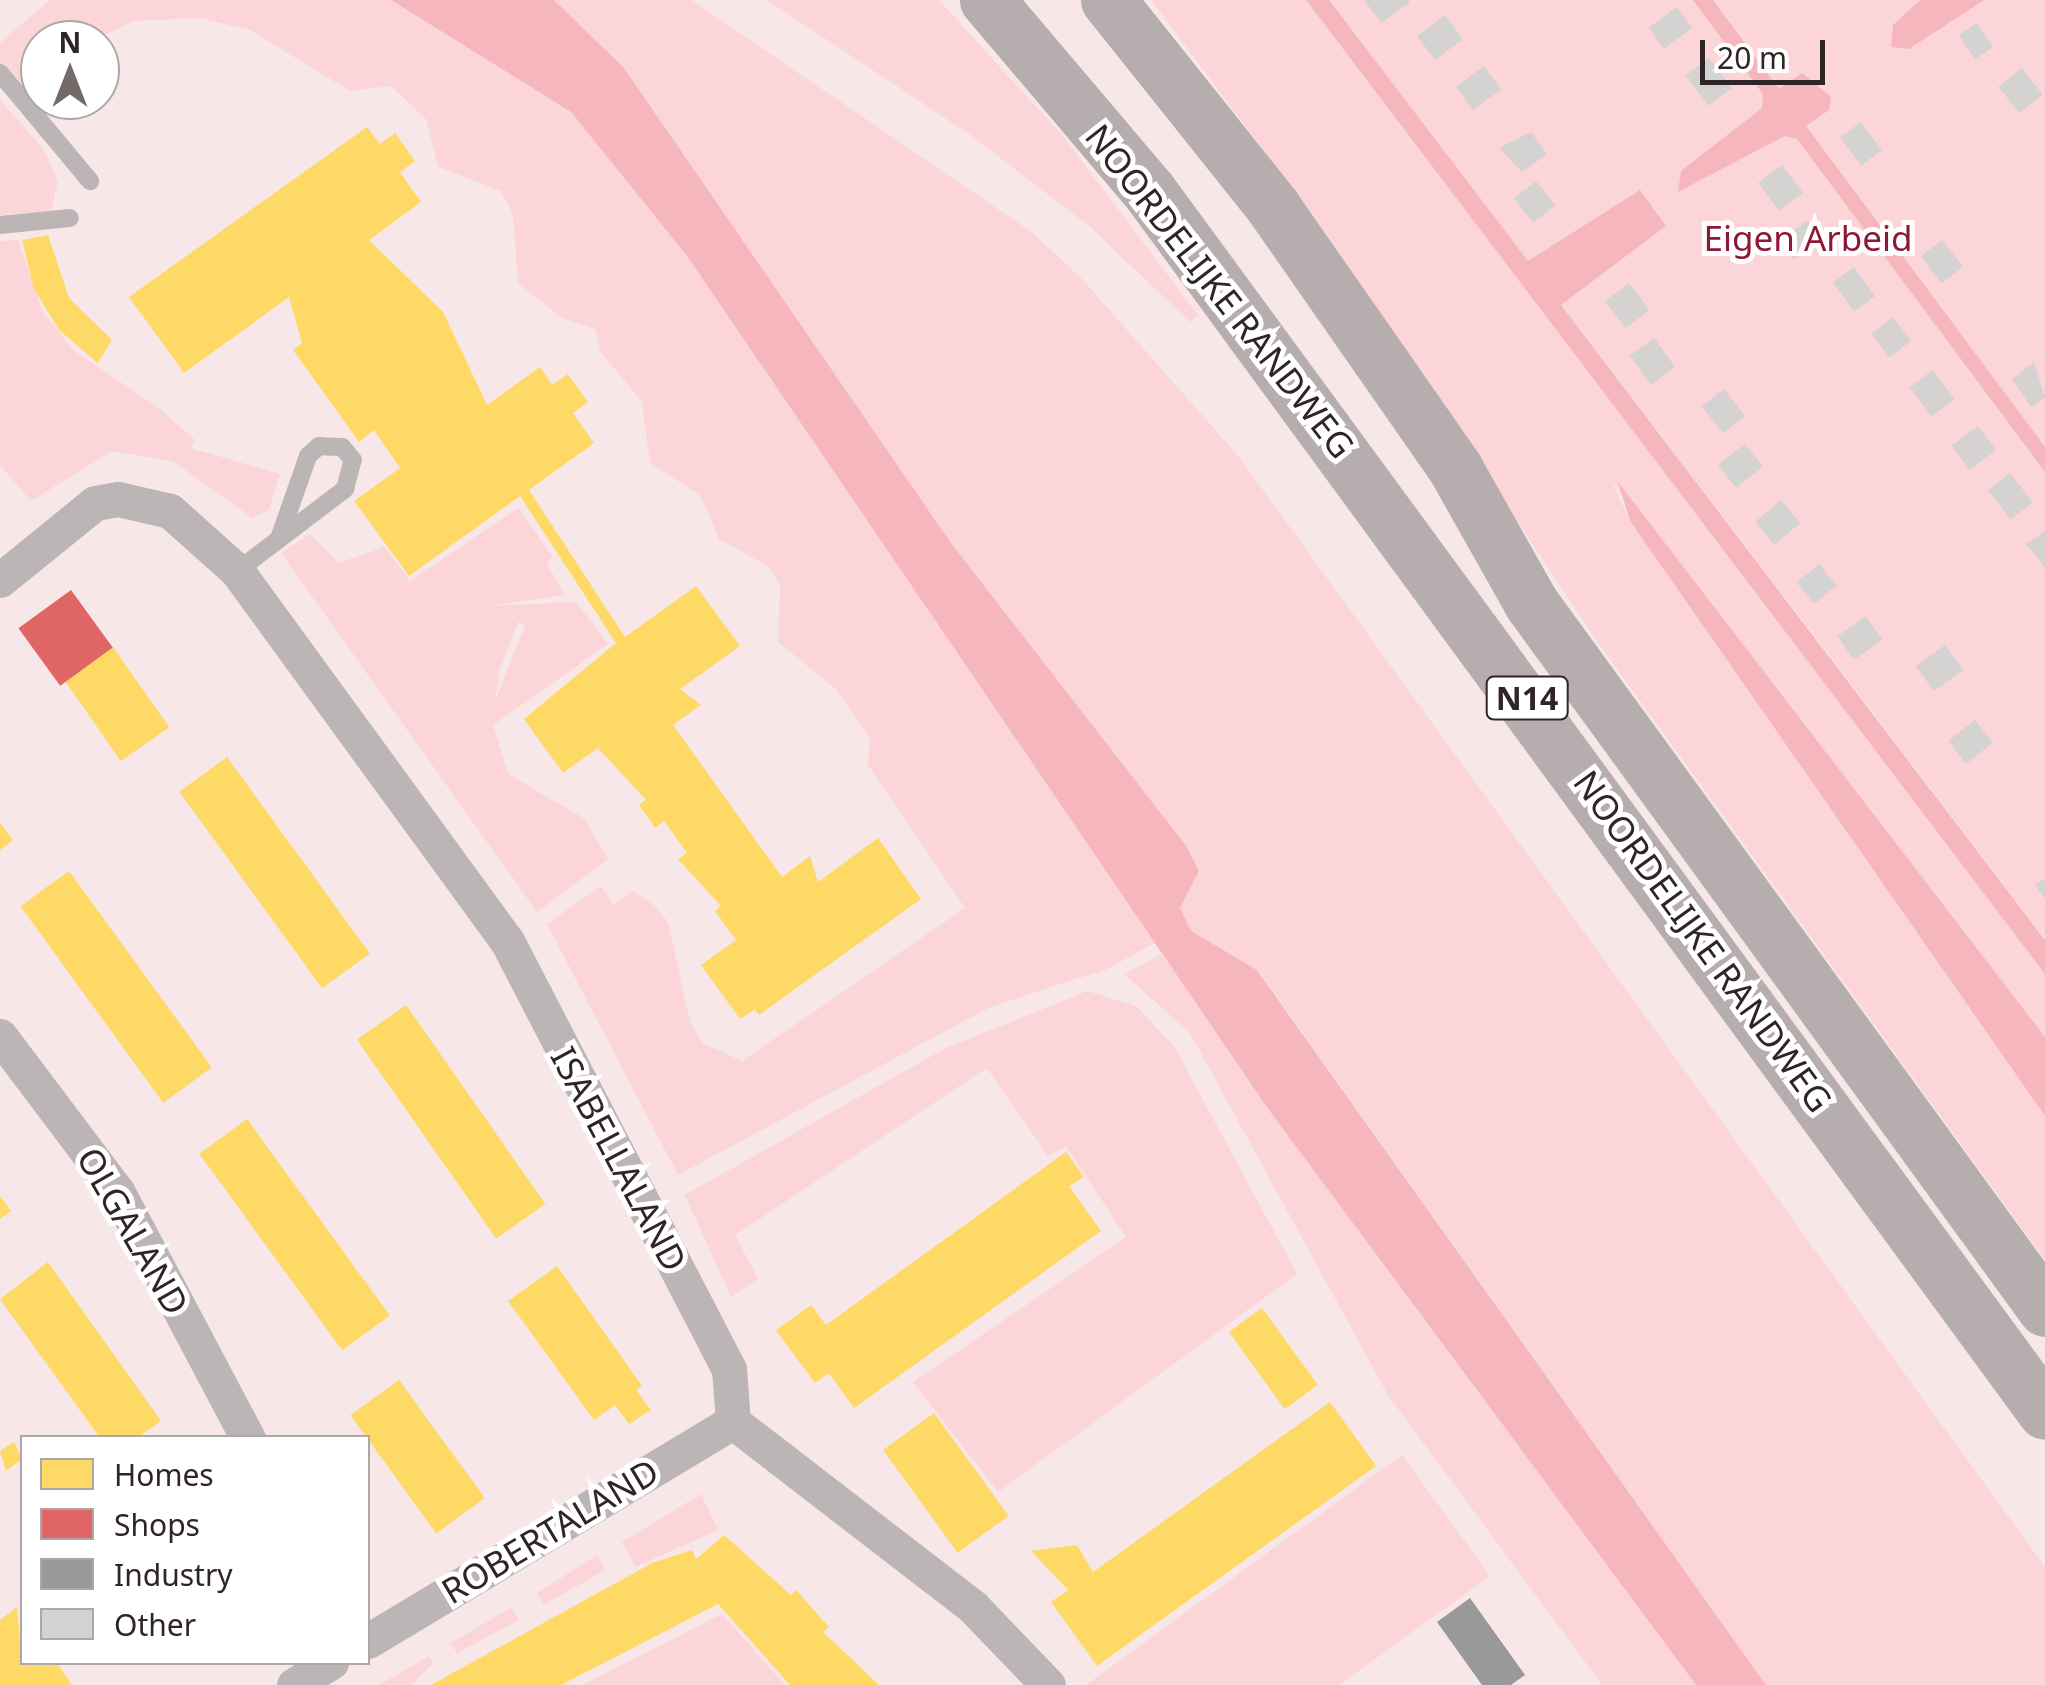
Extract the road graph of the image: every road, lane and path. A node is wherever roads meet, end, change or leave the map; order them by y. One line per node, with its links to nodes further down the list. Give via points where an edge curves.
1 (987, 0): 12 (main road, NOORDELIJKE RANDWEG / N14, via 1150,191)
2 (1108, 0): 11 (main road, NOORDELIJKE RANDWEG / N14, via 1272,207 1455,468 1532,603)
3 (0, 72): 4 (lane)
4 (90, 181)
5 (70, 218): 6 (lane)
6 (0, 225)
7 (280, 536): 7 (lane, via 346,489 353,460 342,446 319,446 308,456); 8 (lane)
8 (237, 571): 9 (street, ISABELLALAND, via 149,500 95,504); 13 (street, ISABELLALAND, via 506,942 729,1369)
9 (0, 580)
10 (0, 1036): 14 (street, OLGALAND, via 117,1191)
11 (2045, 1310)
12 (2045, 1412)
13 (733, 1422): 15 (street, ROBERTALAND); 18 (street, via 972,1608)
14 (246, 1435)
15 (370, 1640)
16 (326, 1665): 17 (street)
17 (294, 1685)
18 (1048, 1685)

